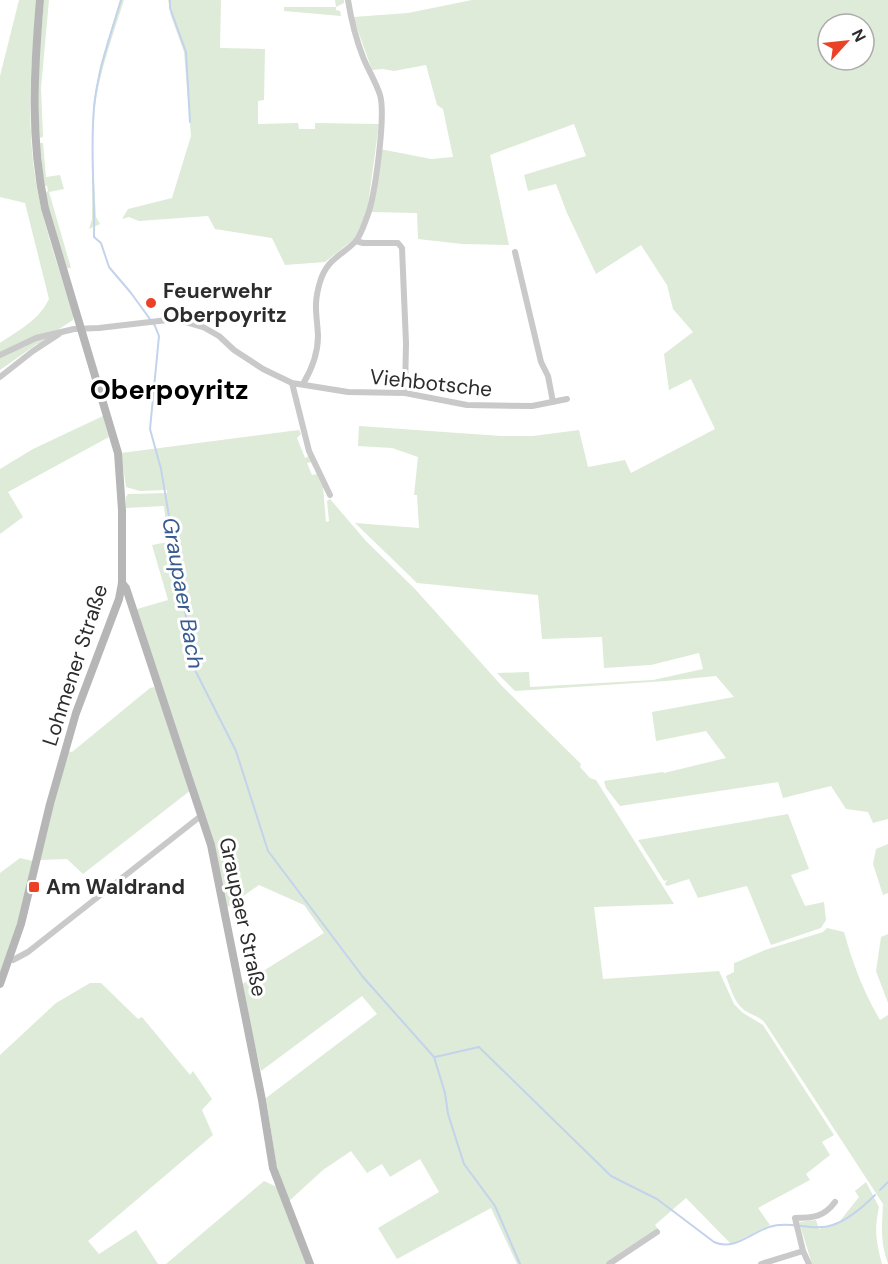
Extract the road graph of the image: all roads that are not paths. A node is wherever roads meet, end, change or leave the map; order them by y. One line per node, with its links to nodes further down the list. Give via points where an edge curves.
1 (40, 0): 5 (main road, Lohmener Straße, via 33,87 38,174)
2 (348, 0): 3 (street, via 363,58 380,96 382,115 369,213)
3 (356, 241): 10 (street, via 323,273 315,296 315,357); 11 (street, via 398,243 402,248)
4 (515, 252): 13 (street)
5 (82, 329): 6 (street, Viehbotsche); 9 (street, Viehbotsche, via 176,319 203,327 262,369); 15 (main road, Lohmener Straße, via 118,453 123,510)
6 (62, 333): 7 (street, Viehbotsche, via 36,338); 8 (street)
7 (0, 355)
8 (0, 376)
9 (292, 383): 10 (street, Viehbotsche); 14 (street, via 309,450)
10 (303, 384): 11 (street, Viehbotsche, via 348,392)
11 (405, 393): 13 (street, Viehbotsche, via 477,406)
12 (567, 399): 13 (street, Viehbotsche)
13 (553, 402)
14 (330, 495)
15 (122, 583): 16 (main road, Graupaer Straße); 17 (main road, Lohmener Straße, via 76,713)
16 (202, 815): 17 (street, via 28,952); 22 (main road, Graupaer Straße, via 244,1008 273,1168)
17 (9, 959): 18 (main road, Lohmener Straße)
18 (0, 984)
19 (835, 1202): 21 (street, via 816,1218 795,1218)
20 (657, 1232): 23 (street)
21 (803, 1251): 24 (street); 25 (street)
22 (310, 1264)
23 (609, 1264)
24 (761, 1264)
25 (809, 1264)

